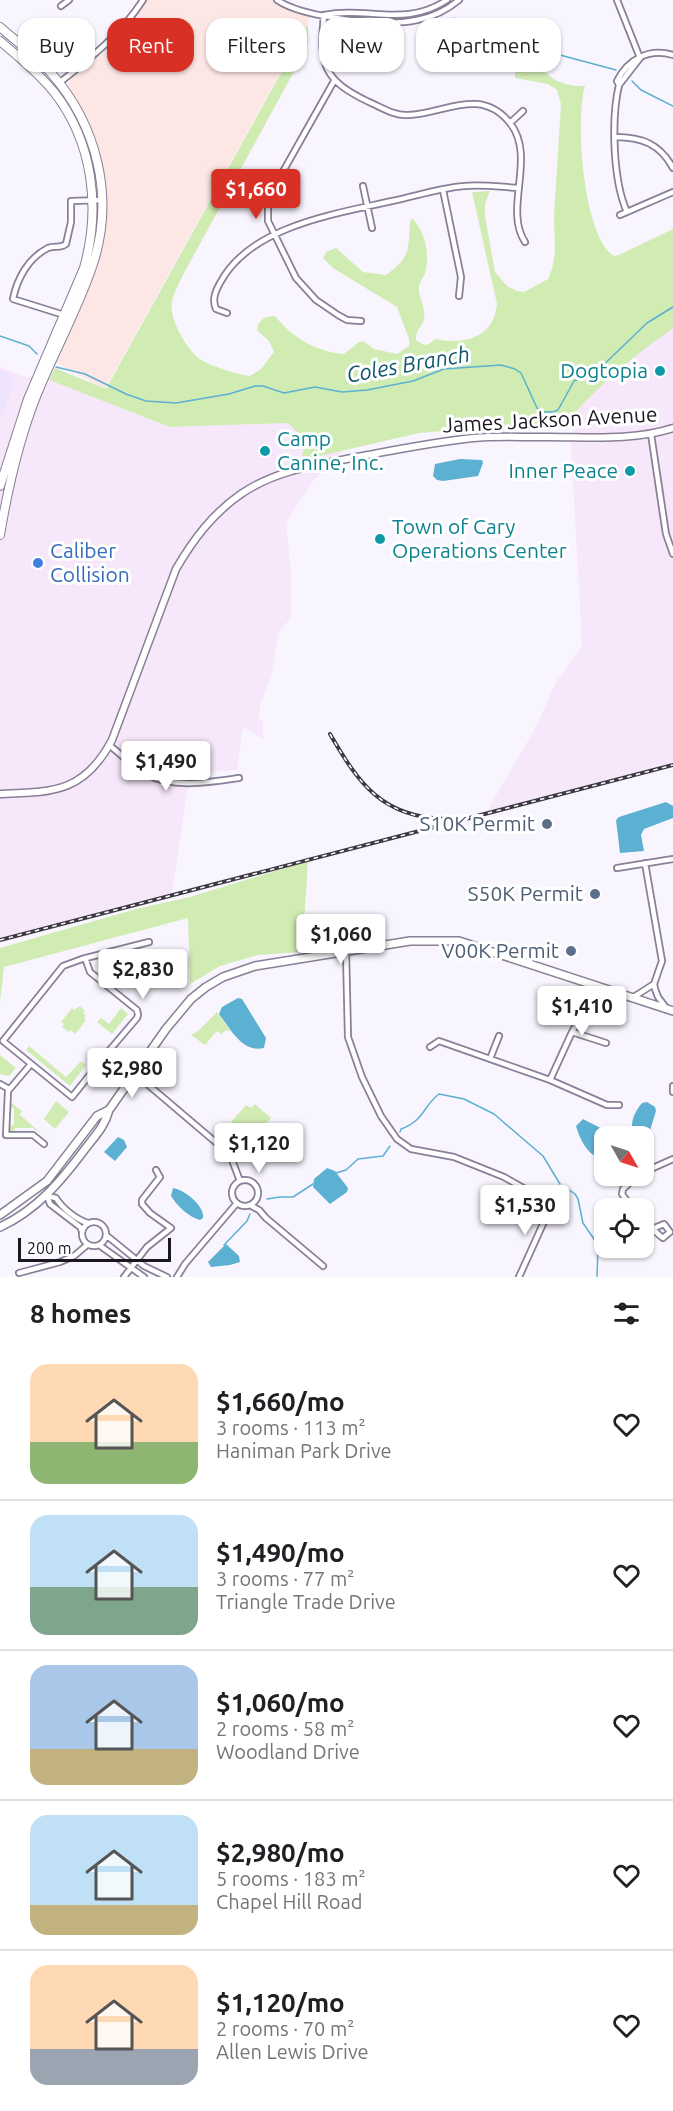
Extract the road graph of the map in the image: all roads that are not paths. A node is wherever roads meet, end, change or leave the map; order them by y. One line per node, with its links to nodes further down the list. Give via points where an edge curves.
1 (69, 0): 7 (street)
2 (142, 0): 14 (street, via 111,41)
3 (277, 0): 8 (street, via 299,11)
4 (447, 0): 8 (street, via 411,15)
5 (459, 0): 8 (street, via 415,21 334,19)
6 (617, 0): 12 (street)
7 (61, 6)
8 (324, 15): 13 (street, via 322,52)
9 (0, 27): 14 (main road)
10 (0, 41): 15 (main road)
11 (673, 55): 12 (street, via 658,53)
12 (640, 58): 18 (street, via 632,60 617,81)
13 (334, 81): 17 (street, via 352,94 398,114 472,103 493,110); 30 (street, via 272,191 267,209)
14 (59, 83): 15 (main road); 24 (main road, via 91,137 100,167)
15 (51, 89): 25 (main road, via 81,141)
16 (523, 111): 17 (street)
17 (510, 123): 21 (street, via 521,149)
18 (615, 137): 19 (street, via 648,142 666,156); 27 (street, via 620,196)
19 (673, 168)
20 (363, 186): 26 (street)
21 (519, 188): 22 (street, via 468,185); 31 (street, via 518,228)
22 (443, 190): 26 (street); 32 (street, via 461,278)
23 (673, 192): 27 (street)
24 (103, 200): 25 (street); 39 (main road, via 94,262 36,395 12,474)
25 (93, 201): 34 (main road, via 88,252); 34 (street, via 71,201 66,244 43,251 20,274 15,289 13,299)
26 (368, 207): 29 (street); 30 (street, via 322,217)
27 (627, 212): 28 (street)
28 (620, 215)
29 (372, 228)
30 (274, 236): 33 (street, via 243,254 224,276 214,295 214,306); 35 (street, via 308,293 347,320)
31 (525, 242)
32 (459, 296)
33 (227, 313)
34 (64, 315): 38 (main road, via 28,399)
35 (361, 321)
36 (673, 428): 37 (street, James Jackson Avenue)
37 (651, 434): 40 (street, via 666,534); 41 (street, James Jackson Avenue, via 475,438 418,445 296,469 259,484 208,522 175,570)
38 (0, 486)
39 (0, 535)
40 (673, 554)
41 (109, 746): 42 (street, via 158,779 178,782); 43 (street, James Jackson Avenue, via 91,769 66,786 43,792)
42 (239, 778)
43 (0, 794)
44 (673, 859): 45 (street)
45 (645, 863): 46 (street); 50 (street, via 662,961)
46 (617, 868)
47 (149, 942): 49 (street)
48 (346, 952): 51 (main road, via 410,941 459,941); 61 (main road, via 255,966 223,977 184,1007); 95 (street, via 348,1037 362,1077 397,1139 411,1149 454,1157 504,1177 552,1204)
49 (85, 958): 58 (street, via 90,972 137,1010 138,1014); 60 (street, via 63,966 3,1041)
50 (654, 984): 52 (street); 53 (street, via 658,997)
51 (599, 987): 52 (main road); 54 (street)
52 (632, 998): 53 (main road)
53 (670, 1010)
54 (572, 1032): 56 (street); 62 (street)
55 (499, 1036): 59 (street)
56 (606, 1043)
57 (430, 1047): 59 (street, via 439,1041)
58 (109, 1053): 60 (street, via 72,1096); 61 (street, via 109,1058 120,1067 126,1066)
59 (490, 1059): 62 (street)
60 (31, 1064): 65 (street)
61 (136, 1073): 68 (main road); 73 (street, via 226,1151)
62 (550, 1080): 67 (street, via 607,1105)
63 (0, 1084): 65 (street)
64 (673, 1086): 66 (street)
65 (9, 1089): 69 (street, via 6,1135 33,1135)
66 (673, 1092)
67 (619, 1104)
68 (109, 1110): 74 (main road, via 106,1122); 78 (main road, via 97,1116 47,1181)
69 (44, 1144)
70 (673, 1160): 71 (street)
71 (654, 1168)
72 (156, 1170): 88 (street, via 160,1177 142,1203 171,1228 153,1241)
73 (240, 1181): 75 (street, via 254,1184); 76 (street, via 232,1191)
74 (47, 1196): 82 (street, via 56,1198); 83 (main road); 84 (street, via 50,1204)
75 (256, 1199): 77 (street); 80 (street)
76 (237, 1203): 77 (street); 94 (street)
77 (250, 1205): 80 (street)
78 (11, 1208): 79 (main road); 81 (main road)
79 (0, 1210)
80 (259, 1210): 89 (street)
81 (0, 1215)
82 (88, 1223): 84 (street); 85 (street, via 100,1224)
83 (0, 1227)
84 (82, 1231): 86 (street)
85 (106, 1235): 87 (street); 88 (street)
86 (87, 1245): 87 (street); 90 (street, via 60,1262)
87 (99, 1245): 88 (street)
88 (134, 1265): 91 (street); 92 (street); 93 (street)
89 (323, 1266)
90 (19, 1273)
91 (124, 1277)
92 (144, 1277)
93 (167, 1277)
94 (177, 1277)
95 (519, 1277)

